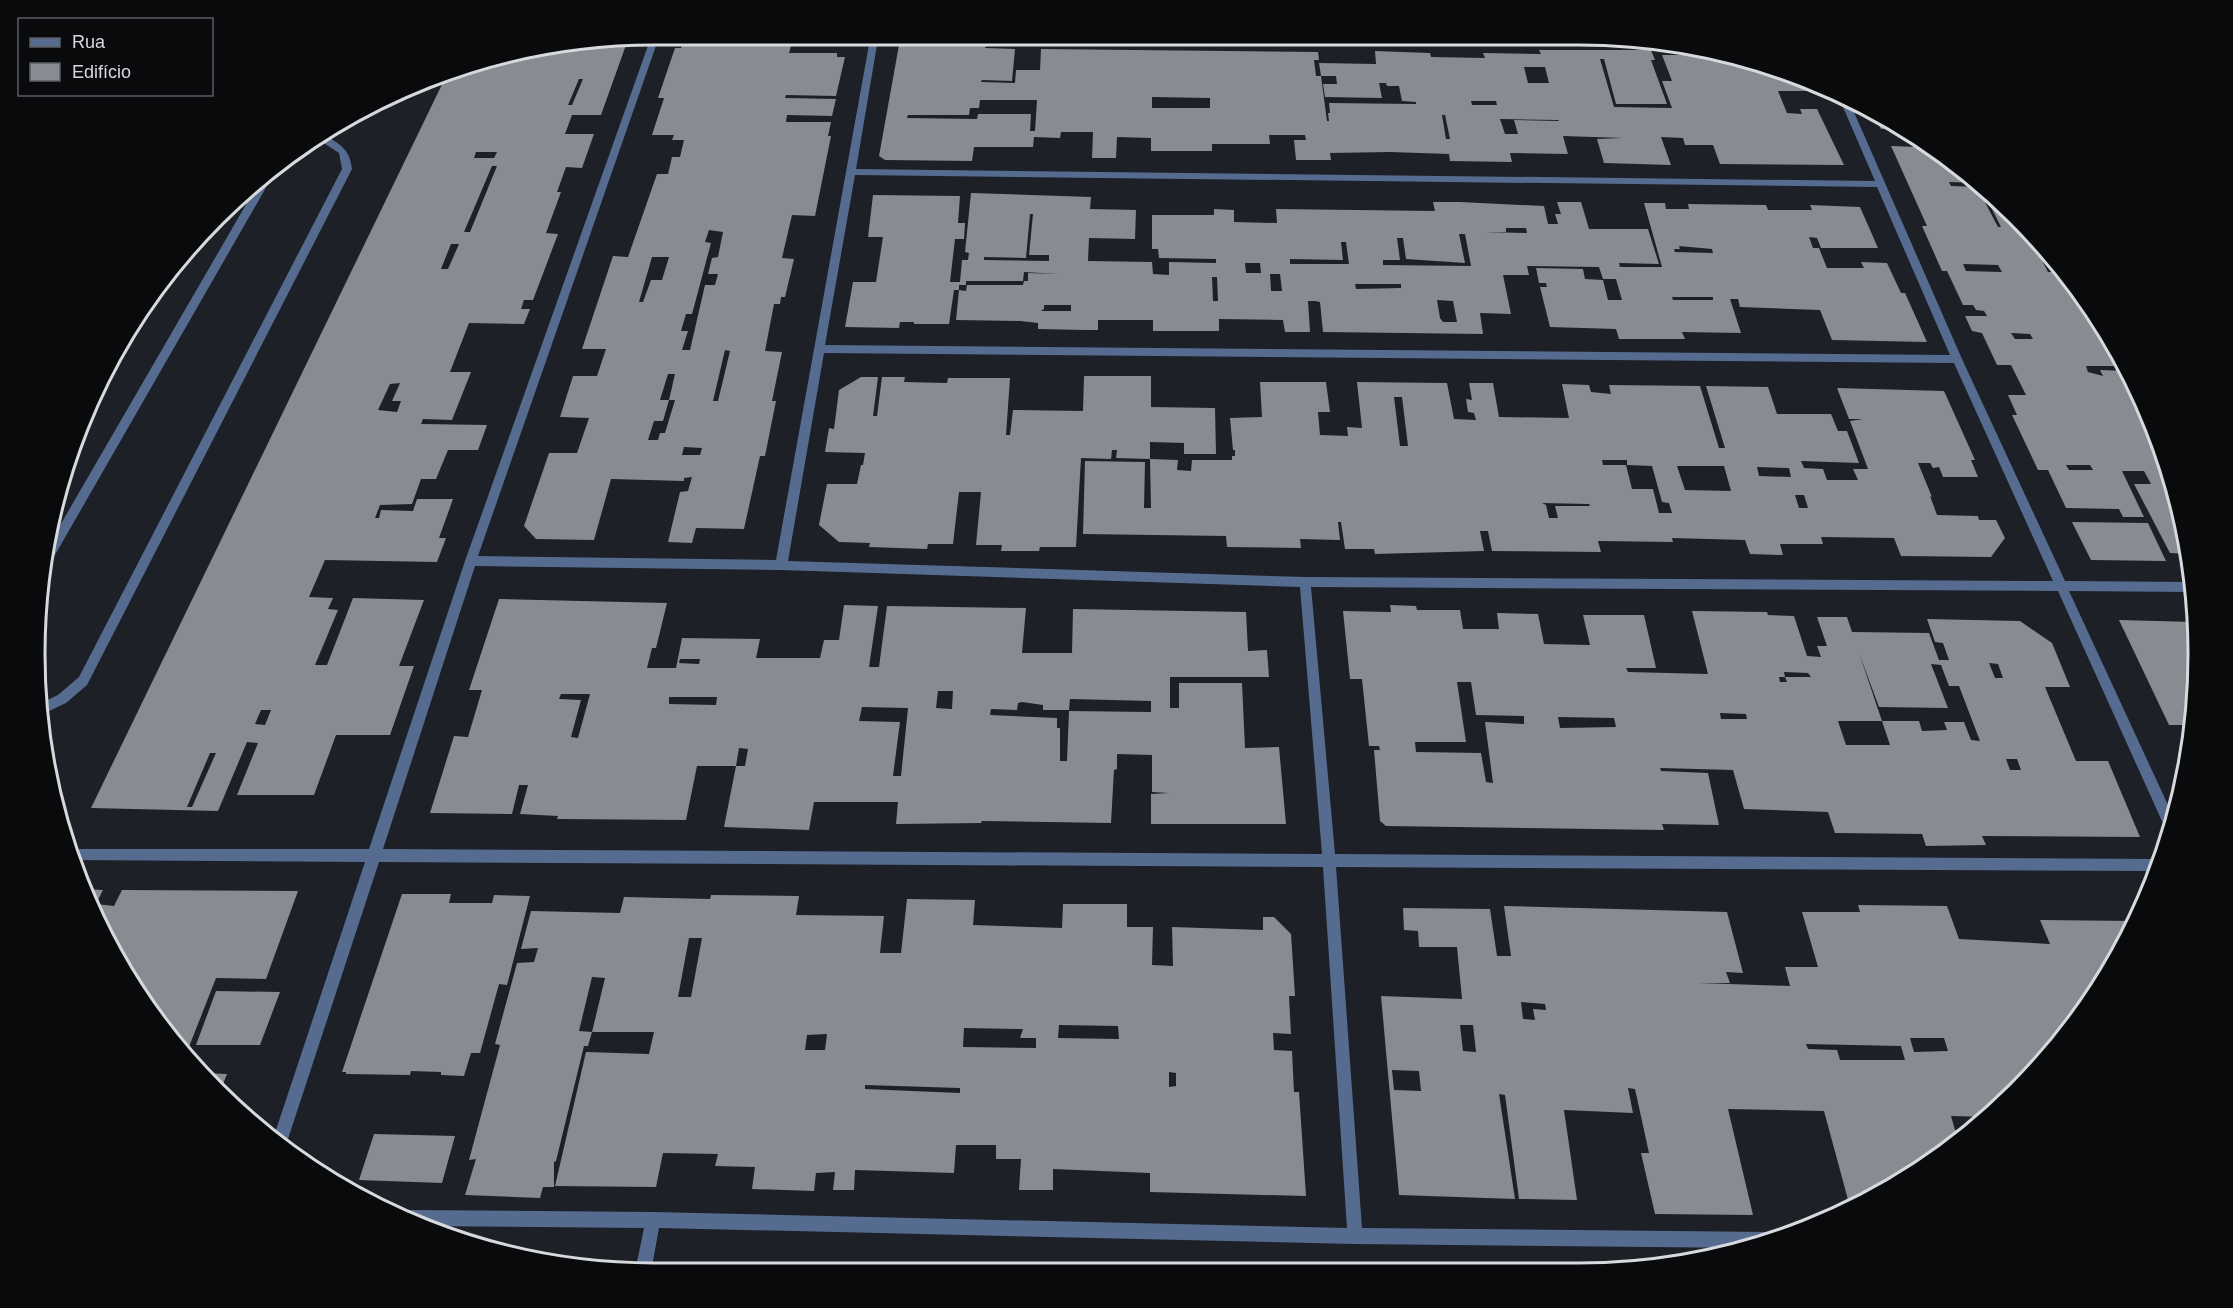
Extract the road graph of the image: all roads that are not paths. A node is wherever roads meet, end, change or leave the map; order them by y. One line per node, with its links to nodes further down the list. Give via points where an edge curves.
1 (652, 45): 11 (street)
2 (873, 45): 5 (street)
3 (1847, 108): 6 (street)
4 (328, 140): 16 (street, via 342,147 347,169 84,681)
5 (850, 172): 6 (street); 8 (street)
6 (1881, 184): 9 (street)
7 (260, 190): 10 (street)
8 (820, 349): 9 (street); 12 (street)
9 (1957, 359): 14 (street)
10 (55, 544)
11 (471, 561): 12 (street); 19 (street)
12 (781, 565): 13 (street)
13 (1305, 582): 14 (street); 20 (street)
14 (2060, 585): 15 (street); 17 (street)
15 (2184, 587)
16 (47, 706)
17 (2166, 815)
18 (79, 854): 19 (street)
19 (375, 856): 20 (street); 22 (street)
20 (1329, 860): 21 (street); 25 (street)
21 (2150, 865)
22 (282, 1136)
23 (424, 1218): 24 (street)
24 (653, 1220): 25 (street); 27 (street)
25 (1355, 1236): 26 (street)
26 (1745, 1240)
27 (645, 1263)

